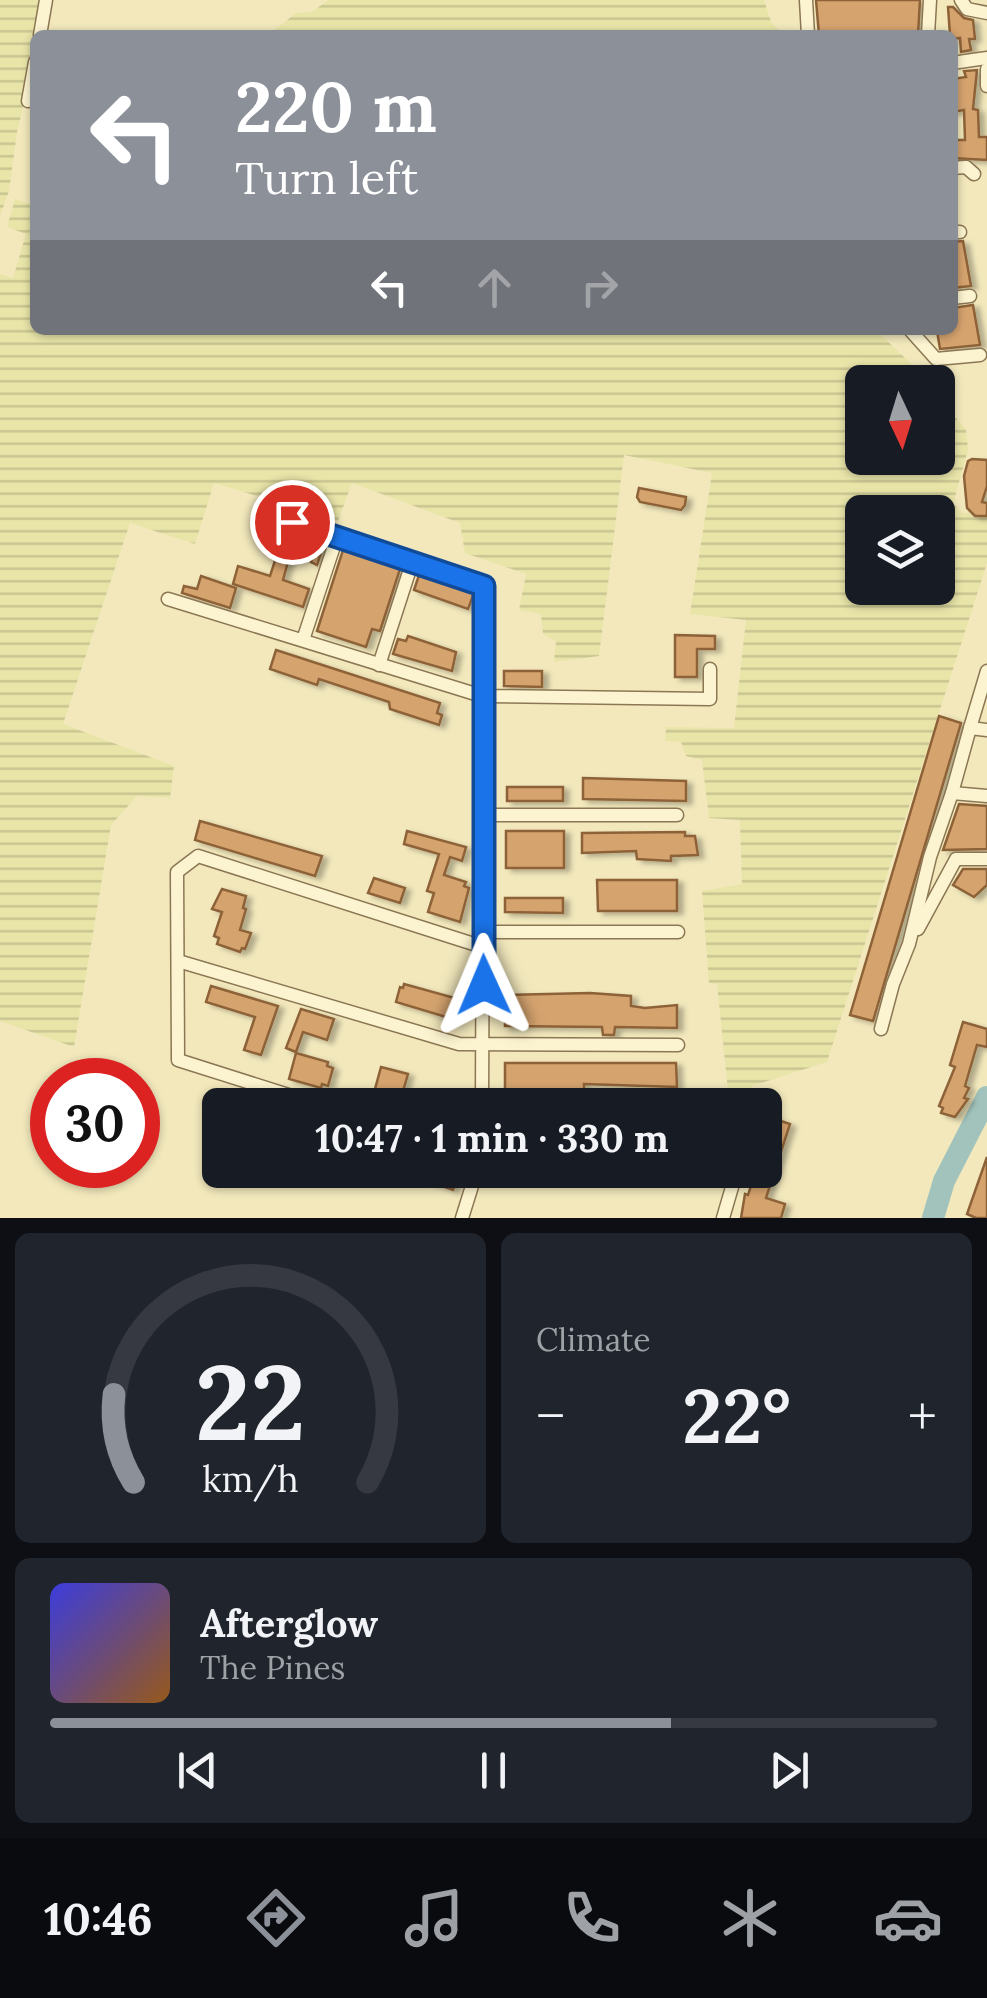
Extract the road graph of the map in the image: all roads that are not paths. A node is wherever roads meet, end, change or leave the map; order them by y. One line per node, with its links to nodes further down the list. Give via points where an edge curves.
1 (46, 0): 6 (street)
2 (806, 0): 7 (street)
3 (930, 0): 8 (street)
4 (960, 0): 5 (street)
5 (987, 15)
6 (41, 30)
7 (808, 30)
8 (928, 30)
9 (987, 58): 10 (street)
10 (958, 62)
11 (987, 69): 12 (street)
12 (987, 86)
13 (30, 90): 14 (street)
14 (28, 101)
15 (958, 168): 16 (street)
16 (974, 174)
17 (970, 296): 18 (street)
18 (958, 297)
19 (915, 335): 20 (street, via 936,358)
20 (980, 355)
21 (292, 522): 22 (street)
22 (338, 538): 23 (street); 25 (street)
23 (412, 563): 26 (street); 29 (street, via 484,586)
24 (168, 599): 25 (street)
25 (303, 640): 26 (street)
26 (379, 665): 29 (street)
27 (710, 669): 29 (street, via 710,700)
28 (987, 671): 30 (street)
29 (482, 696): 34 (street)
30 (970, 728): 31 (street); 32 (street)
31 (987, 730)
32 (952, 793): 33 (street); 36 (street)
33 (987, 796)
34 (482, 814): 35 (street); 39 (street)
35 (677, 816)
36 (930, 857): 37 (street); 41 (street)
37 (956, 859): 38 (street); 41 (street)
38 (987, 859)
39 (483, 932): 40 (street); 42 (street)
40 (678, 932)
41 (910, 944): 44 (street)
42 (483, 947): 43 (street, via 198,856 177,872); 45 (street)
43 (178, 961): 45 (street, via 459,1044); 47 (street, via 178,1060)
44 (881, 1029)
45 (483, 1044): 46 (street); 48 (street)
46 (678, 1045)
47 (266, 1088)
48 (482, 1088)
49 (471, 1188): 51 (street)
50 (732, 1188): 52 (street)
51 (462, 1218)
52 (723, 1218)

